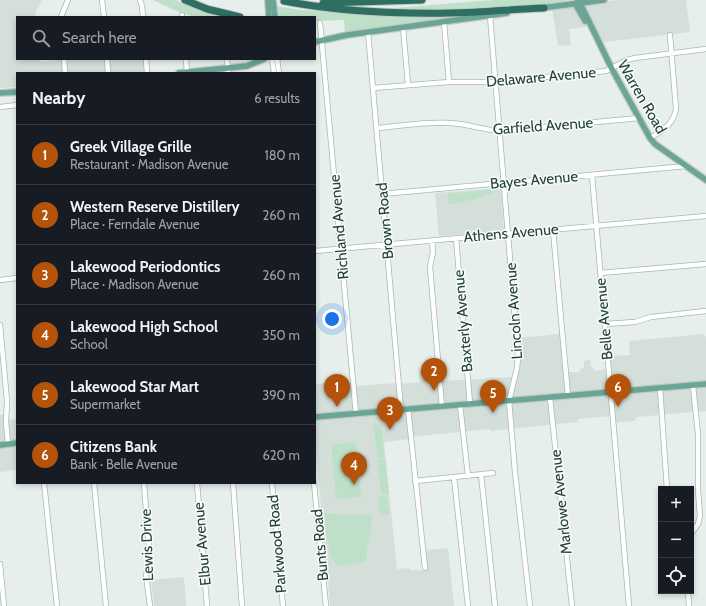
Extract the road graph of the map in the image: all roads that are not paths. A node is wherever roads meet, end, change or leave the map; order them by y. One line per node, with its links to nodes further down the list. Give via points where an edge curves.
1 (68, 0): 12 (street)
2 (102, 0): 13 (street)
3 (140, 0): 14 (street)
4 (185, 0): 15 (highway)
5 (268, 0): 16 (main road)
6 (273, 0): 17 (main road)
7 (281, 0): 8 (highway, via 342,4); 11 (highway, via 318,7 405,13)
8 (422, 0)
9 (604, 0): 10 (main road)
10 (577, 1): 11 (main road); 36 (main road, Warren Road)
11 (544, 8): 18 (main road)
12 (61, 16)
13 (104, 16)
14 (143, 16)
15 (236, 16)
16 (269, 16)
17 (275, 16)
18 (490, 16): 20 (main road); 45 (street, Lincoln Avenue)
19 (320, 22): 24 (street, Richland Avenue)
20 (444, 22): 21 (main road); 44 (street)
21 (404, 27): 22 (main road); 46 (street)
22 (368, 32): 24 (main road); 47 (street, Brown Road)
23 (670, 35): 27 (street)
24 (322, 40): 25 (main road); 68 (street, Richland Avenue)
25 (316, 42)
26 (706, 49): 27 (street, Delaware Avenue)
27 (671, 54): 36 (street, Delaware Avenue, via 627,60); 55 (street, via 675,118)
28 (64, 60): 38 (street)
29 (107, 60): 39 (street)
30 (146, 60): 40 (street)
31 (186, 60): 41 (street)
32 (227, 60): 37 (street)
33 (262, 60): 37 (main road)
34 (272, 60): 42 (street)
35 (277, 60): 43 (street)
36 (612, 69): 45 (street, Delaware Avenue); 52 (main road, Warren Road)
37 (228, 70): 41 (main road)
38 (65, 72)
39 (108, 72)
40 (147, 72)
41 (187, 72)
42 (274, 72)
43 (279, 72)
44 (449, 82): 45 (street, Delaware Avenue); 46 (street, Delaware Avenue)
45 (496, 82): 54 (street, Lincoln Avenue)
46 (408, 85): 47 (street, Delaware Avenue)
47 (373, 88): 53 (street, Brown Road)
48 (16, 92): 49 (main road)
49 (0, 94)
50 (16, 105): 51 (street)
51 (0, 107)
52 (638, 118): 54 (street, Garfield Avenue); 55 (main road, Warren Road)
53 (377, 128): 54 (street, Garfield Avenue, via 435,122); 60 (street, Brown Road)
54 (500, 131): 59 (street, Lincoln Avenue)
55 (650, 138): 56 (main road, Warren Road)
56 (686, 166): 57 (street, Bayes Avenue); 58 (main road, Warren Road)
57 (592, 175): 59 (street, Bayes Avenue); 62 (street, Belle Avenue)
58 (706, 180)
59 (504, 183): 60 (street, Bayes Avenue); 64 (street, Lincoln Avenue)
60 (382, 194): 67 (street, Brown Road)
61 (706, 216): 62 (street, Athens Avenue)
62 (596, 226): 63 (street, Athens Avenue); 71 (street, Belle Avenue)
63 (553, 230): 64 (street, Athens Avenue); 81 (street)
64 (509, 234): 65 (street, Athens Avenue); 83 (street, Lincoln Avenue, via 518,356)
65 (456, 238): 66 (street, Athens Avenue); 84 (street, Baxterly Avenue)
66 (432, 240): 67 (street, Athens Avenue); 86 (street, via 430,267)
67 (387, 245): 68 (street, Athens Avenue); 87 (street, Brown Road)
68 (341, 249): 69 (street, Athens Avenue); 89 (street, Richland Avenue)
69 (316, 251)
70 (706, 264): 71 (street)
71 (600, 273): 75 (street, Belle Avenue)
72 (16, 278): 73 (street)
73 (0, 280)
74 (706, 312): 75 (street)
75 (605, 324): 80 (street, Belle Avenue)
76 (0, 325): 92 (street)
77 (706, 384): 78 (main road)
78 (693, 386): 79 (main road); 107 (street, via 700,516)
79 (660, 388): 80 (main road); 106 (street)
80 (611, 392): 81 (main road); 123 (street, Belle Avenue)
81 (568, 396): 82 (main road)
82 (550, 398): 83 (main road); 122 (street, Marlowe Avenue)
83 (509, 401): 84 (main road); 121 (street, Lincoln Avenue)
84 (470, 404): 85 (main road)
85 (460, 405): 86 (main road); 96 (street)
86 (442, 407): 88 (main road)
87 (401, 410): 88 (main road); 89 (main road)
88 (408, 410): 98 (street)
89 (356, 414): 90 (main road)
90 (316, 417)
91 (16, 443): 92 (main road)
92 (8, 444): 93 (main road)
93 (0, 445)
94 (493, 473): 95 (street)
95 (481, 474): 96 (street); 120 (street)
96 (468, 476): 97 (street)
97 (454, 477): 98 (street); 119 (street)
98 (415, 481): 109 (street)
99 (44, 484): 112 (street)
100 (94, 484): 113 (street)
101 (144, 484): 114 (street, Lewis Drive, via 150,549 146,575)
102 (197, 484): 115 (street, Elbur Avenue)
103 (232, 484): 116 (street)
104 (272, 484): 117 (street, Parkwood Road)
105 (314, 484): 118 (street, Bunts Road)
106 (667, 486)
107 (694, 529)
108 (0, 564): 111 (street)
109 (426, 568)
110 (688, 594): 124 (street)
111 (4, 606)
112 (56, 606)
113 (106, 606)
114 (150, 606)
115 (207, 606)
116 (242, 606)
117 (283, 606)
118 (326, 606)
119 (468, 606)
120 (494, 606)
121 (530, 606)
122 (572, 606)
123 (629, 606)
124 (689, 606)

